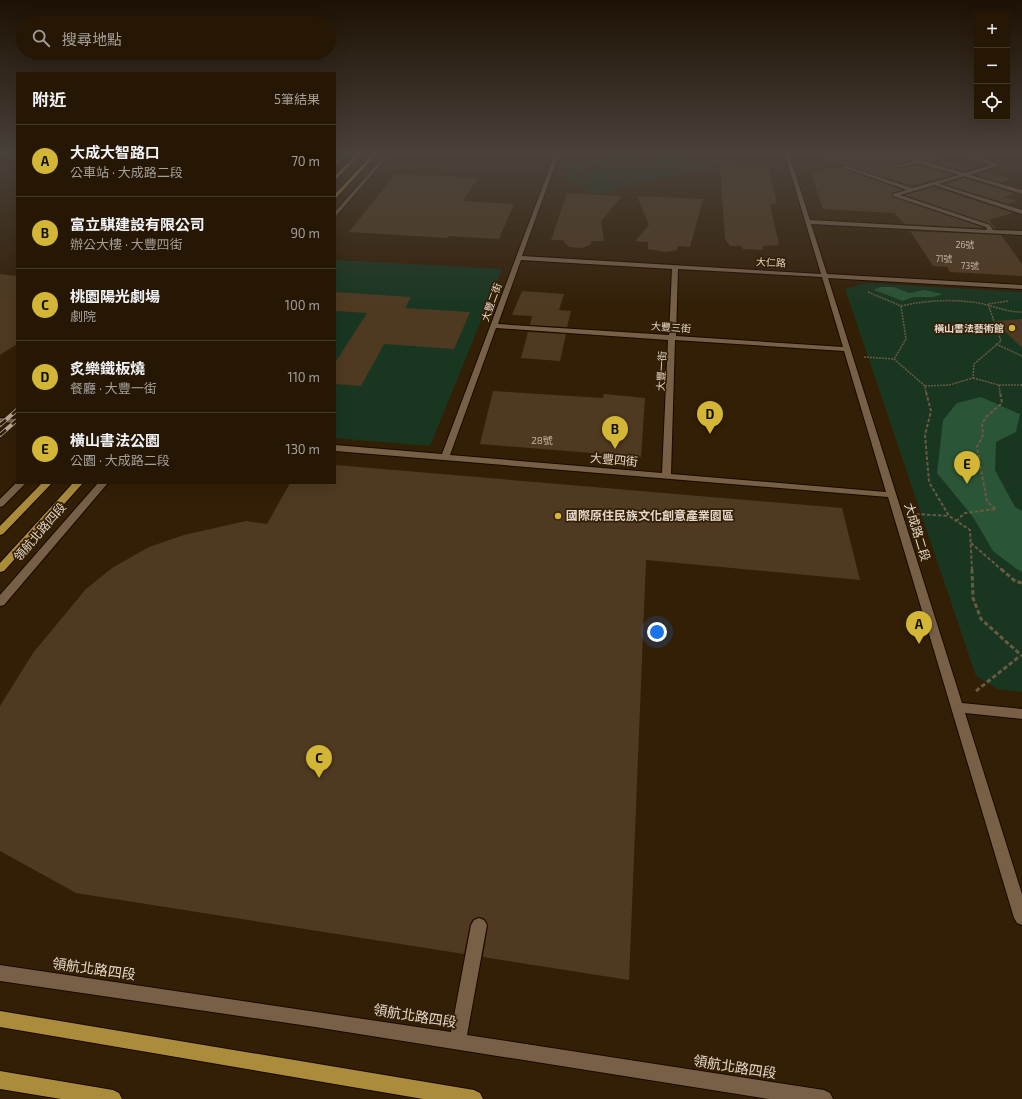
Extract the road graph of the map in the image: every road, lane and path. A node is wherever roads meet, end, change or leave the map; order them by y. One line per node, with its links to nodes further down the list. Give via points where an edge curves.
1 (343, 205): 7 (street)
2 (538, 205): 11 (street, 大豐二街)
3 (802, 205): 8 (street, 大成路二段)
4 (926, 205): 9 (street, via 988,226)
5 (1001, 205): 6 (street)
6 (1022, 212)
7 (336, 214)
8 (807, 222): 9 (street); 13 (street, 大成路二段)
9 (991, 231): 10 (street)
10 (1022, 233)
11 (518, 258): 12 (street, 大仁路); 20 (street, 大豐二街)
12 (675, 267): 13 (street, 大仁路); 21 (street, 大豐一街)
13 (824, 276): 14 (street, 大仁路); 23 (street, 大成路二段)
14 (1022, 287)
15 (867, 292): 18 (path)
16 (1010, 300): 17 (path)
17 (988, 304): 18 (path, via 951,301 914,302); 19 (path); 22 (path, via 1001,341)
18 (901, 306): 26 (path, via 907,335 905,345)
19 (1022, 312)
20 (493, 326): 21 (street, 大豐三街); 34 (street, 大豐二街)
21 (672, 338): 23 (street, 大豐三街); 35 (street, 大豐一街)
22 (996, 344): 24 (path); 27 (path, via 974,364)
23 (846, 349): 40 (street, 大成路二段)
24 (1022, 356)
25 (864, 357): 26 (path)
26 (894, 359): 30 (path)
27 (973, 378): 29 (path); 30 (path, via 950,385)
28 (1022, 384): 29 (path)
29 (999, 385): 44 (path, via 1002,403 982,424 983,436 977,447 987,502 996,509 965,513)
30 (925, 386): 43 (path, via 931,411 925,435 929,482)
31 (0, 420): 32 (street)
32 (16, 421)
33 (336, 448): 34 (street, 大豐四街)
34 (445, 458): 35 (street, 大豐四街)
35 (666, 476): 40 (street, 大豐四街)
36 (20, 484): 41 (street)
37 (46, 484): 45 (main road)
38 (77, 484): 47 (main road, 領航北路四段)
39 (102, 484): 49 (street, 領航北路四段)
40 (892, 495): 52 (street, 大成路二段)
41 (0, 504)
42 (916, 514): 43 (path)
43 (949, 516): 44 (path)
44 (956, 521): 46 (path, via 970,530)
45 (0, 532)
46 (970, 543): 48 (path, via 1015,581); 50 (path, via 973,598 981,620)
47 (0, 569)
48 (1022, 583)
49 (0, 602)
50 (1021, 656): 51 (path)
51 (976, 691)
52 (957, 707): 53 (street); 54 (street, 大成路二段)
53 (1022, 714)
54 (1022, 918)
55 (479, 925): 58 (street)
56 (0, 973): 58 (street, 領航北路四段)
57 (0, 1019): 61 (main road)
58 (458, 1041): 62 (street, 領航北路四段)
59 (0, 1080): 60 (main road)
60 (112, 1099)
61 (474, 1099)
62 (824, 1099)

